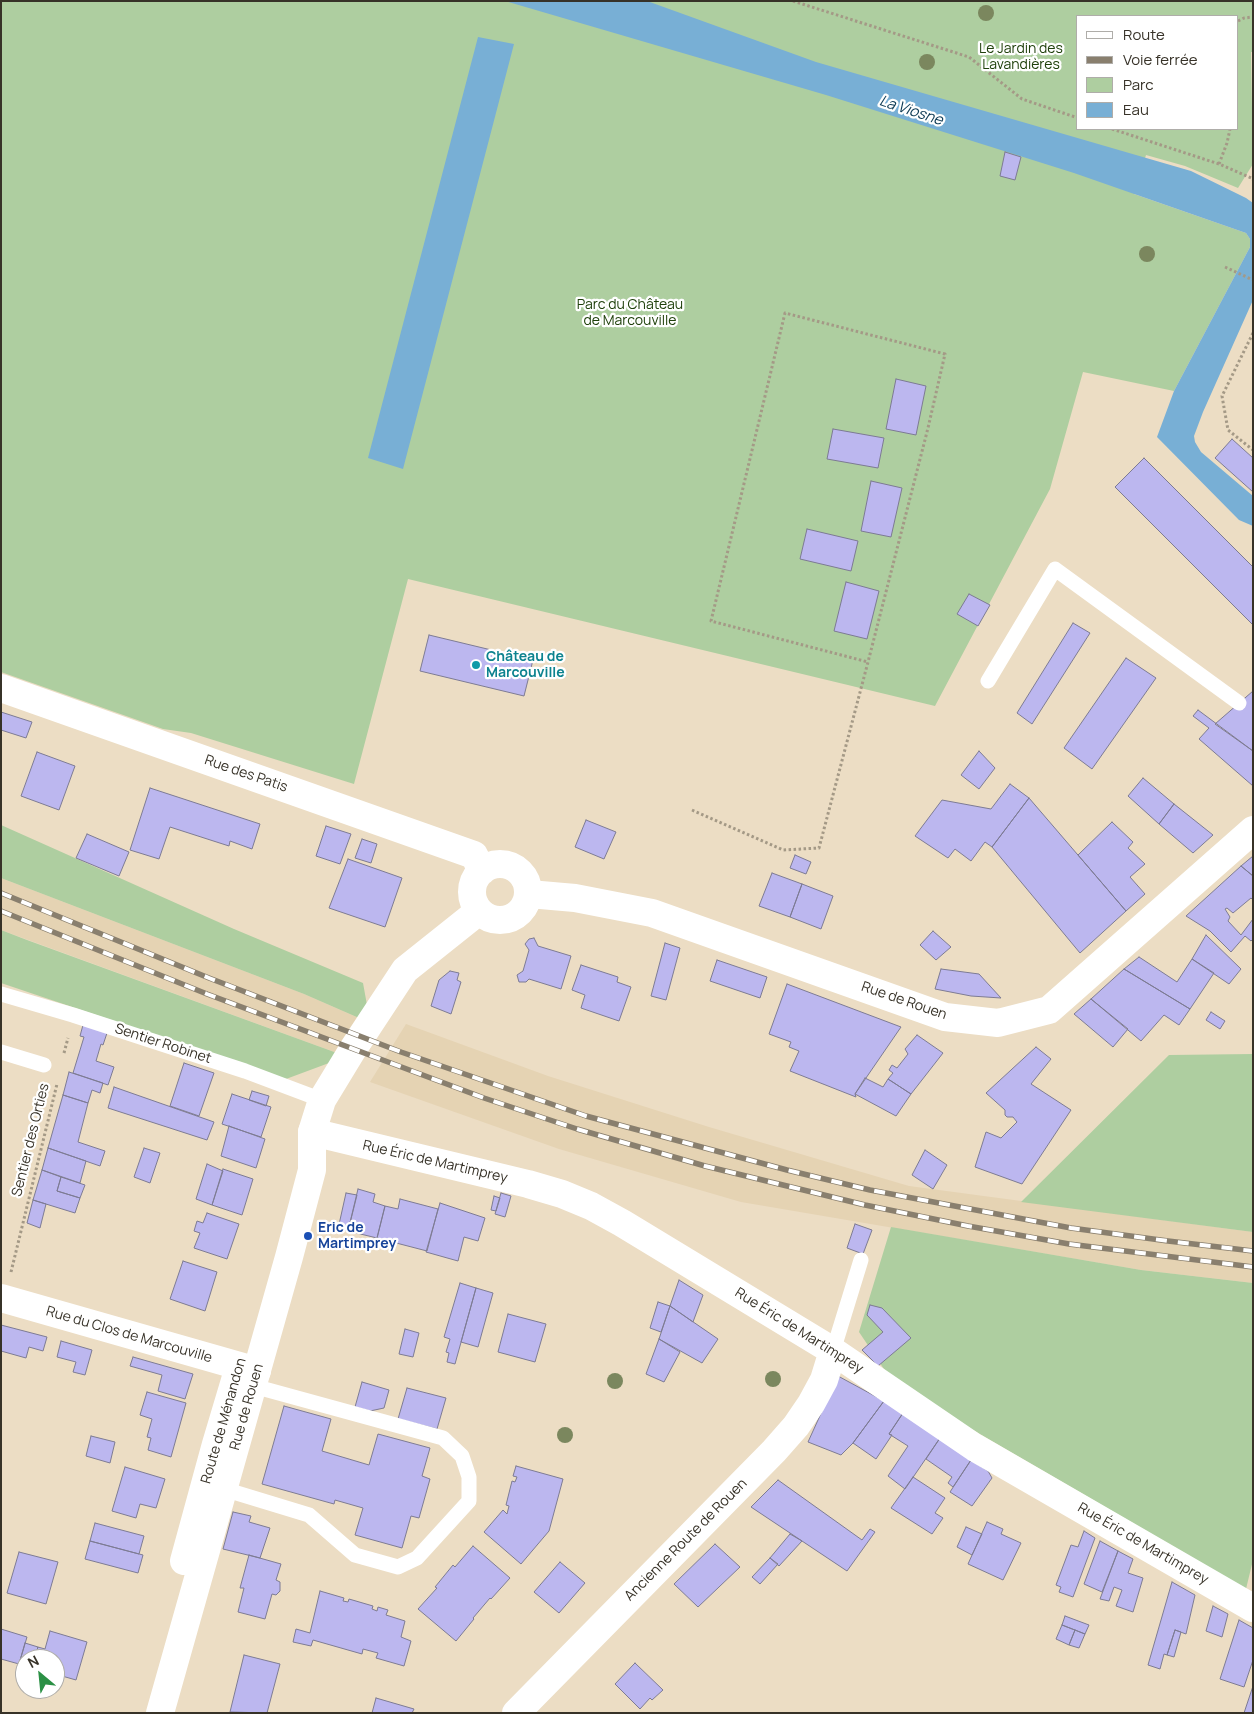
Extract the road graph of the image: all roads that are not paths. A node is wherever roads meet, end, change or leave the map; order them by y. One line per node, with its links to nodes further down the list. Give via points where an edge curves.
1 (988, 681): 3 (lane, via 1055,569)
2 (1, 688): 5 (street, Rue des Patis, via 474,855)
3 (1239, 703)
4 (1253, 830): 6 (street, Rue de Rouen, via 1049,1010 998,1023 945,1017 652,913 575,898)
5 (482, 871): 6 (street, via 497,864 513,867 528,883); 7 (street, via 472,890 473,902)
6 (529, 894): 7 (street, via 526,905 510,920 498,921)
7 (479, 911): 11 (street, via 405,970)
8 (1, 994): 11 (lane, Sentier Robinet, via 245,1071)
9 (1, 1052): 10 (lane)
10 (44, 1065)
11 (322, 1100): 12 (street)
12 (312, 1132): 15 (street, Rue Éric de Martimprey, via 528,1184 591,1206); 16 (street, Route de Ménandon, via 293,1167)
13 (861, 1260): 15 (lane)
14 (3, 1299): 16 (street, Rue du Clos de Marcouville)
15 (833, 1351): 18 (street, Rue Éric de Martimprey, via 974,1447); 21 (street, Ancienne Route de Rouen, via 824,1380 796,1426)
16 (246, 1376): 17 (street, Route de Ménandon); 17 (lane, via 443,1438 462,1456 469,1477 469,1501 418,1558 398,1567 355,1554 309,1515)
17 (215, 1486): 19 (street, Route de Ménandon); 20 (street)
18 (1253, 1608)
19 (142, 1713)
20 (160, 1713)
21 (516, 1713)

